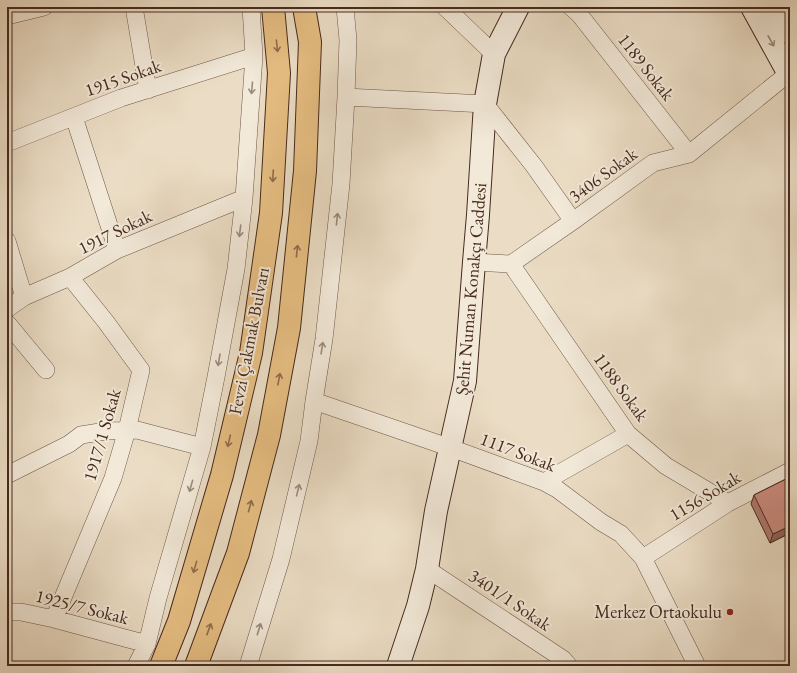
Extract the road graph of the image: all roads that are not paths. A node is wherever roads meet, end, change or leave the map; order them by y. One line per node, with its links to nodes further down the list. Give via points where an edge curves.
1 (44, 7): 13 (street)
2 (134, 7): 19 (street)
3 (251, 7): 17 (street)
4 (273, 7): 51 (main road, Fevzi Çakmak Bulvarı, one-way to 51, via 279,73 271,213 251,353 222,475 180,621)
5 (304, 7): 15 (main road, Fevzi Çakmak Bulvarı)
6 (313, 7): 15 (main road)
7 (345, 7): 20 (street, via 348,40)
8 (445, 7): 16 (street)
9 (518, 7): 16 (street, Şehit Numan Konakçı Caddesi)
10 (571, 7): 24 (street, 1189 Sokak)
11 (752, 7): 18 (street, one-way to 18)
12 (771, 7): 14 (street)
13 (7, 16)
14 (789, 28)
15 (310, 42): 52 (main road, Fevzi Çakmak Bulvarı, one-way to 15, via 238,553 269,436 290,320 305,171)
16 (494, 54): 21 (street, Şehit Numan Konakçı Caddesi)
17 (254, 56): 19 (street, 1915 Sokak); 25 (street, one-way to 25)
18 (789, 75): 24 (street, 3406 Sokak)
19 (148, 90): 22 (street, 1915 Sokak)
20 (346, 97): 21 (street); 36 (street, one-way to 20, via 324,339 341,184)
21 (485, 104): 26 (street, via 534,166); 29 (street, Şehit Numan Konakçı Caddesi)
22 (74, 116): 23 (street, 1915 Sokak); 28 (street)
23 (7, 143)
24 (689, 154): 26 (street, 3406 Sokak, via 653,163)
25 (244, 198): 28 (street, 1917 Sokak); 39 (street, one-way to 39, via 236,269)
26 (573, 222): 30 (street, 3406 Sokak)
27 (7, 241): 32 (street)
28 (117, 250): 31 (street, 1917 Sokak)
29 (474, 262): 30 (street); 40 (street, Şehit Numan Konakçı Caddesi, via 465,382)
30 (511, 264): 38 (street, 1188 Sokak)
31 (70, 277): 32 (street, 1917 Sokak); 37 (street, 1917/1 Sokak, via 141,370)
32 (24, 297): 33 (street, 1917 Sokak)
33 (7, 309)
34 (7, 323): 35 (street)
35 (46, 370)
36 (314, 401): 40 (street, 1117 Sokak); 53 (street, one-way to 36, via 281,560 309,441)
37 (127, 430): 39 (street, via 137,430); 42 (street, via 106,430 81,435 69,444); 48 (street, 1917/1 Sokak, via 113,478)
38 (628, 434): 43 (street); 44 (street, 1188 Sokak, via 666,466)
39 (202, 447): 49 (street, one-way to 49)
40 (451, 448): 43 (street, 1117 Sokak); 46 (street, Şehit Numan Konakçı Caddesi, via 436,510)
41 (790, 472): 44 (street, 1156 Sokak)
42 (7, 475)
43 (544, 482): 45 (street, 1117 Sokak, via 621,534)
44 (728, 503): 45 (street, 1156 Sokak)
45 (643, 558): 56 (street, 1117 Sokak)
46 (427, 569): 54 (street, Şehit Numan Konakçı Caddesi); 55 (street, 3401/1 Sokak, via 563,659)
47 (7, 612): 48 (street, 1925/7 Sokak, via 21,612)
48 (54, 619): 49 (street, 1925/7 Sokak)
49 (146, 644): 50 (street)
50 (136, 666)
51 (161, 666)
52 (196, 666)
53 (248, 666)
54 (398, 666)
55 (569, 666)
56 (697, 666)

